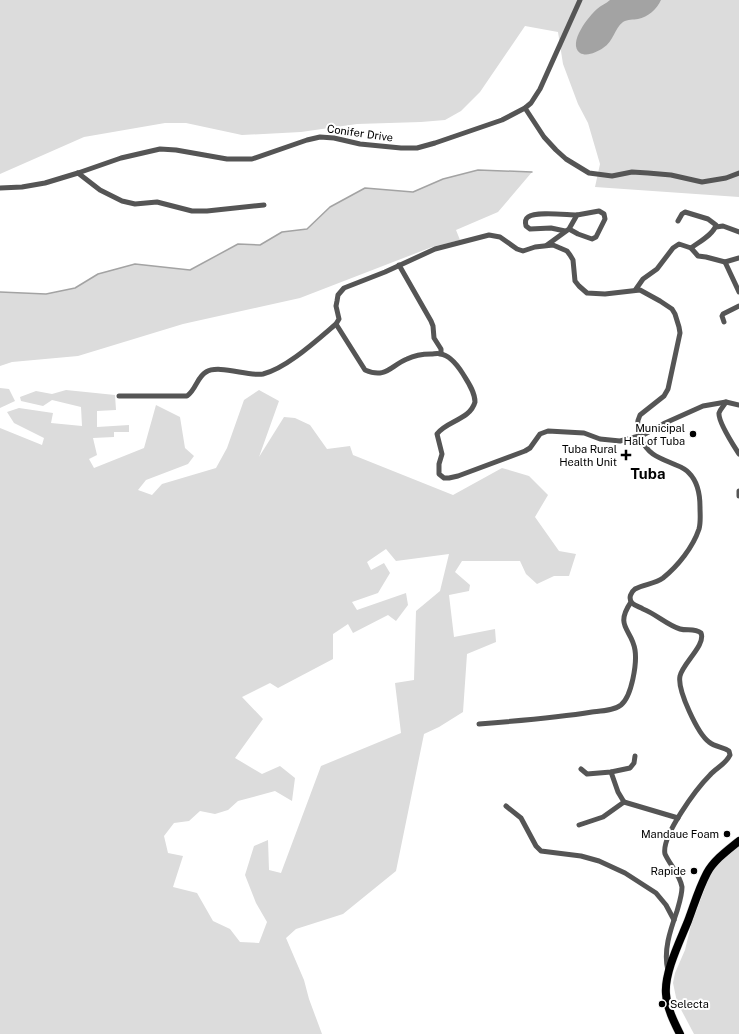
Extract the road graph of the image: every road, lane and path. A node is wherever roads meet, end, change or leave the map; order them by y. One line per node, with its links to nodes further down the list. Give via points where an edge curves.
1 (580, 0): 2 (street, Conifer Drive, via 540,89)
2 (526, 108): 3 (street, Conifer Drive, via 502,120 417,148 384,148 320,137 259,157 239,159 160,149 121,158); 4 (street, via 544,137 556,150 589,174 612,176 632,172 671,175 702,182)
3 (78, 173): 5 (street, Conifer Drive, via 45,183); 6 (street, via 100,190 122,201 135,204 157,202 192,211)
4 (739, 173)
5 (0, 188)
6 (264, 205)
7 (577, 216): 10 (street); 10 (street, via 599,211 604,214 605,220 596,237); 10 (street, via 533,215 525,221 530,229)
8 (678, 221): 9 (street, via 685,212 715,222)
9 (716, 227): 11 (street, via 722,226); 13 (street)
10 (567, 230): 12 (street)
11 (739, 232)
12 (546, 245): 16 (street, via 524,251 500,237 489,235 435,249); 17 (street, via 560,247 570,255 573,260 575,281 587,293 605,294)
13 (691, 248): 15 (street, via 698,256); 17 (street, via 675,246 657,269 643,279)
14 (739, 258): 15 (street)
15 (725, 262): 18 (street)
16 (399, 265): 21 (street, via 344,288 338,295 336,306 339,319); 22 (street, via 432,321 434,338 441,349)
17 (636, 289): 26 (street, via 651,295 672,309 678,320 680,333 668,389 664,396 640,415)
18 (739, 292)
19 (739, 306): 20 (street, via 723,314)
20 (724, 322)
21 (336, 324): 22 (street, via 365,370 375,374 390,370 413,356); 23 (street, via 290,361 262,374 211,370 204,373 187,396)
22 (441, 354): 26 (street, via 454,361 475,399 471,410 437,434 442,454 438,474 444,478 458,476 525,451 540,434 548,431 584,433 616,442)
23 (119, 396)
24 (726, 402): 25 (street); 26 (street, via 691,411); 27 (street, via 719,417)
25 (739, 405)
26 (640, 436): 30 (street, via 646,449 655,456 691,475 699,493 700,518 695,539 675,567 657,581 635,589 631,594)
27 (739, 454)
28 (739, 491): 29 (street)
29 (739, 496)
30 (631, 602): 31 (street, via 624,622 635,649 632,680 631,690 621,705 612,709 564,716); 37 (street, via 676,627 701,633 702,640 680,675 681,688 703,737 730,753 728,760 695,792)
31 (479, 724)
32 (635, 756): 34 (street, via 630,768)
33 (581, 769): 34 (street, via 587,774)
34 (611, 772): 35 (street)
35 (624, 802): 37 (street); 38 (street, via 603,817)
36 (506, 806): 40 (street, via 521,818 541,851 593,859 625,872 656,893)
37 (678, 818): 40 (street, via 669,834 664,851 682,886)
38 (579, 825)
39 (739, 841): 41 (main road, via 722,855 707,873)
40 (674, 920): 41 (street, via 665,962)
41 (668, 974): 42 (main road, via 666,994 671,1015)
42 (680, 1034)

